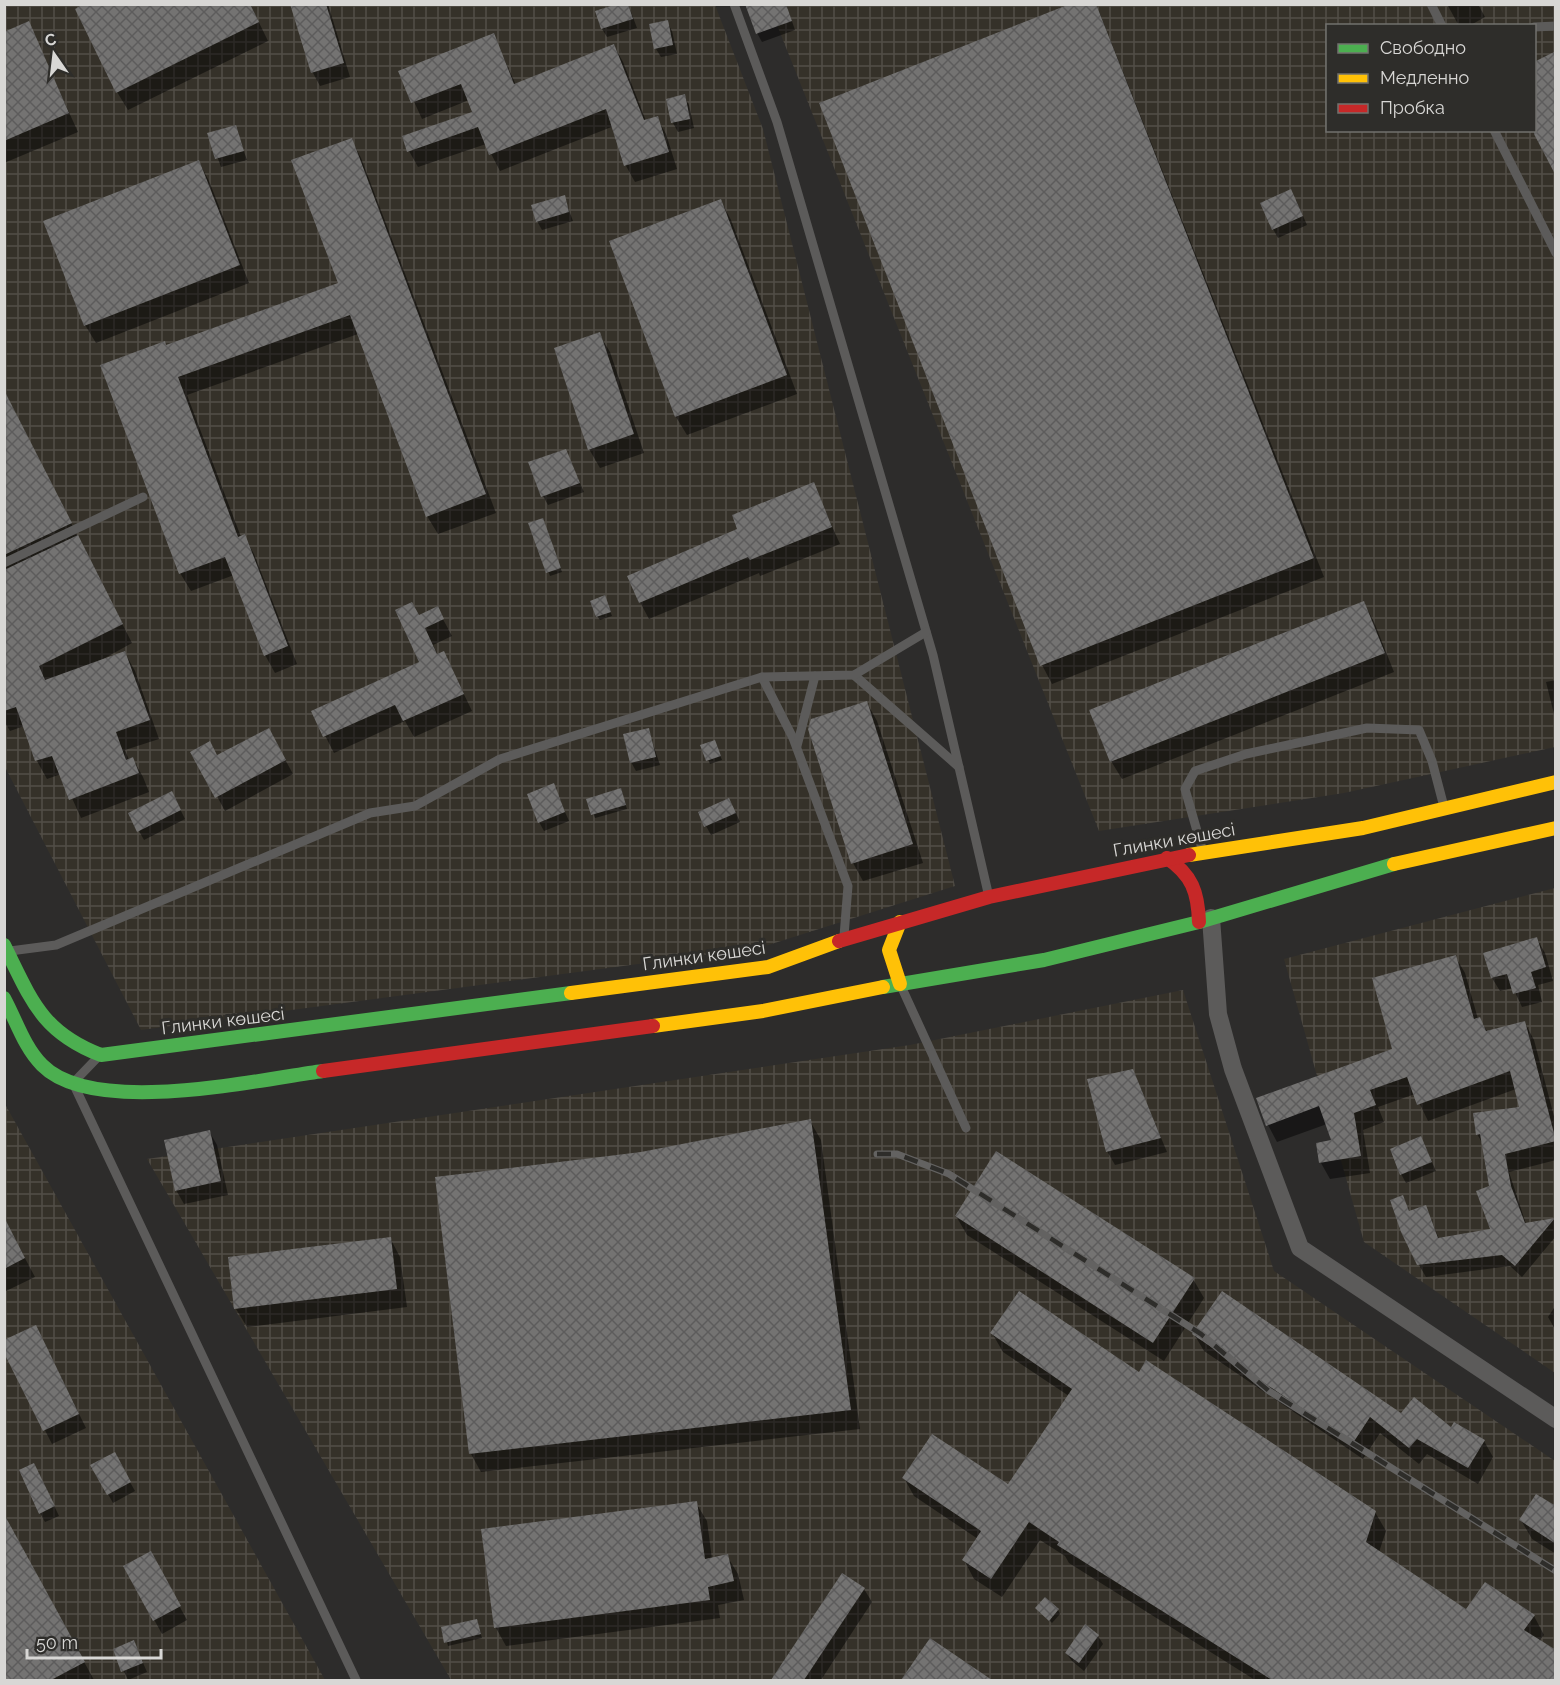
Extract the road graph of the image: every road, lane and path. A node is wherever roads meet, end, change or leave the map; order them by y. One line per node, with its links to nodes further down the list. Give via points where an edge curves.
1 (734, 4): 10 (lane, via 777,122)
2 (1431, 4): 3 (lane)
3 (1441, 24)
4 (1556, 26): 5 (lane)
5 (1536, 27)
6 (1495, 132): 7 (lane)
7 (1556, 253)
8 (143, 497): 9 (lane)
9 (4, 563)
10 (926, 632): 11 (lane); 15 (lane)
11 (854, 675): 12 (lane); 15 (lane)
12 (815, 676): 13 (lane); 14 (lane)
13 (762, 677): 14 (lane); 25 (lane, via 500,759 415,806 370,813 56,945)
14 (797, 748): 24 (lane, via 848,886)
15 (959, 767): 21 (lane)
16 (1556, 782): 17 (main road, Глинки көшесі)
17 (1444, 809): 19 (main road, Глинки көшесі, via 1363,828); 19 (lane, via 1432,761 1419,730 1367,728 1246,754 1196,771 1185,789)
18 (1556, 828): 22 (main road, via 1369,869)
19 (1203, 852): 20 (main road, Глинки көшесі)
20 (1167, 858): 21 (main road, Глинки көшесі); 22 (main road, via 1184,868 1195,884)
21 (989, 897): 23 (main road, Глинки көшесі)
22 (1205, 920): 26 (main road, via 1044,960); 31 (street, via 1218,1014 1233,1069 1300,1248)
23 (900, 922): 24 (main road, Глинки көшесі); 26 (main road, via 889,950)
24 (844, 939): 28 (main road, Глинки көшесі, via 768,967)
25 (6, 948): 28 (main road, via 40,1017 74,1044)
26 (900, 984): 29 (main road, via 763,1011 172,1091 109,1092); 30 (lane)
27 (4, 998): 29 (main road, via 45,1068)
28 (101, 1055): 29 (lane)
29 (73, 1083): 32 (lane)
30 (966, 1128)
31 (1556, 1419)
32 (356, 1680)

